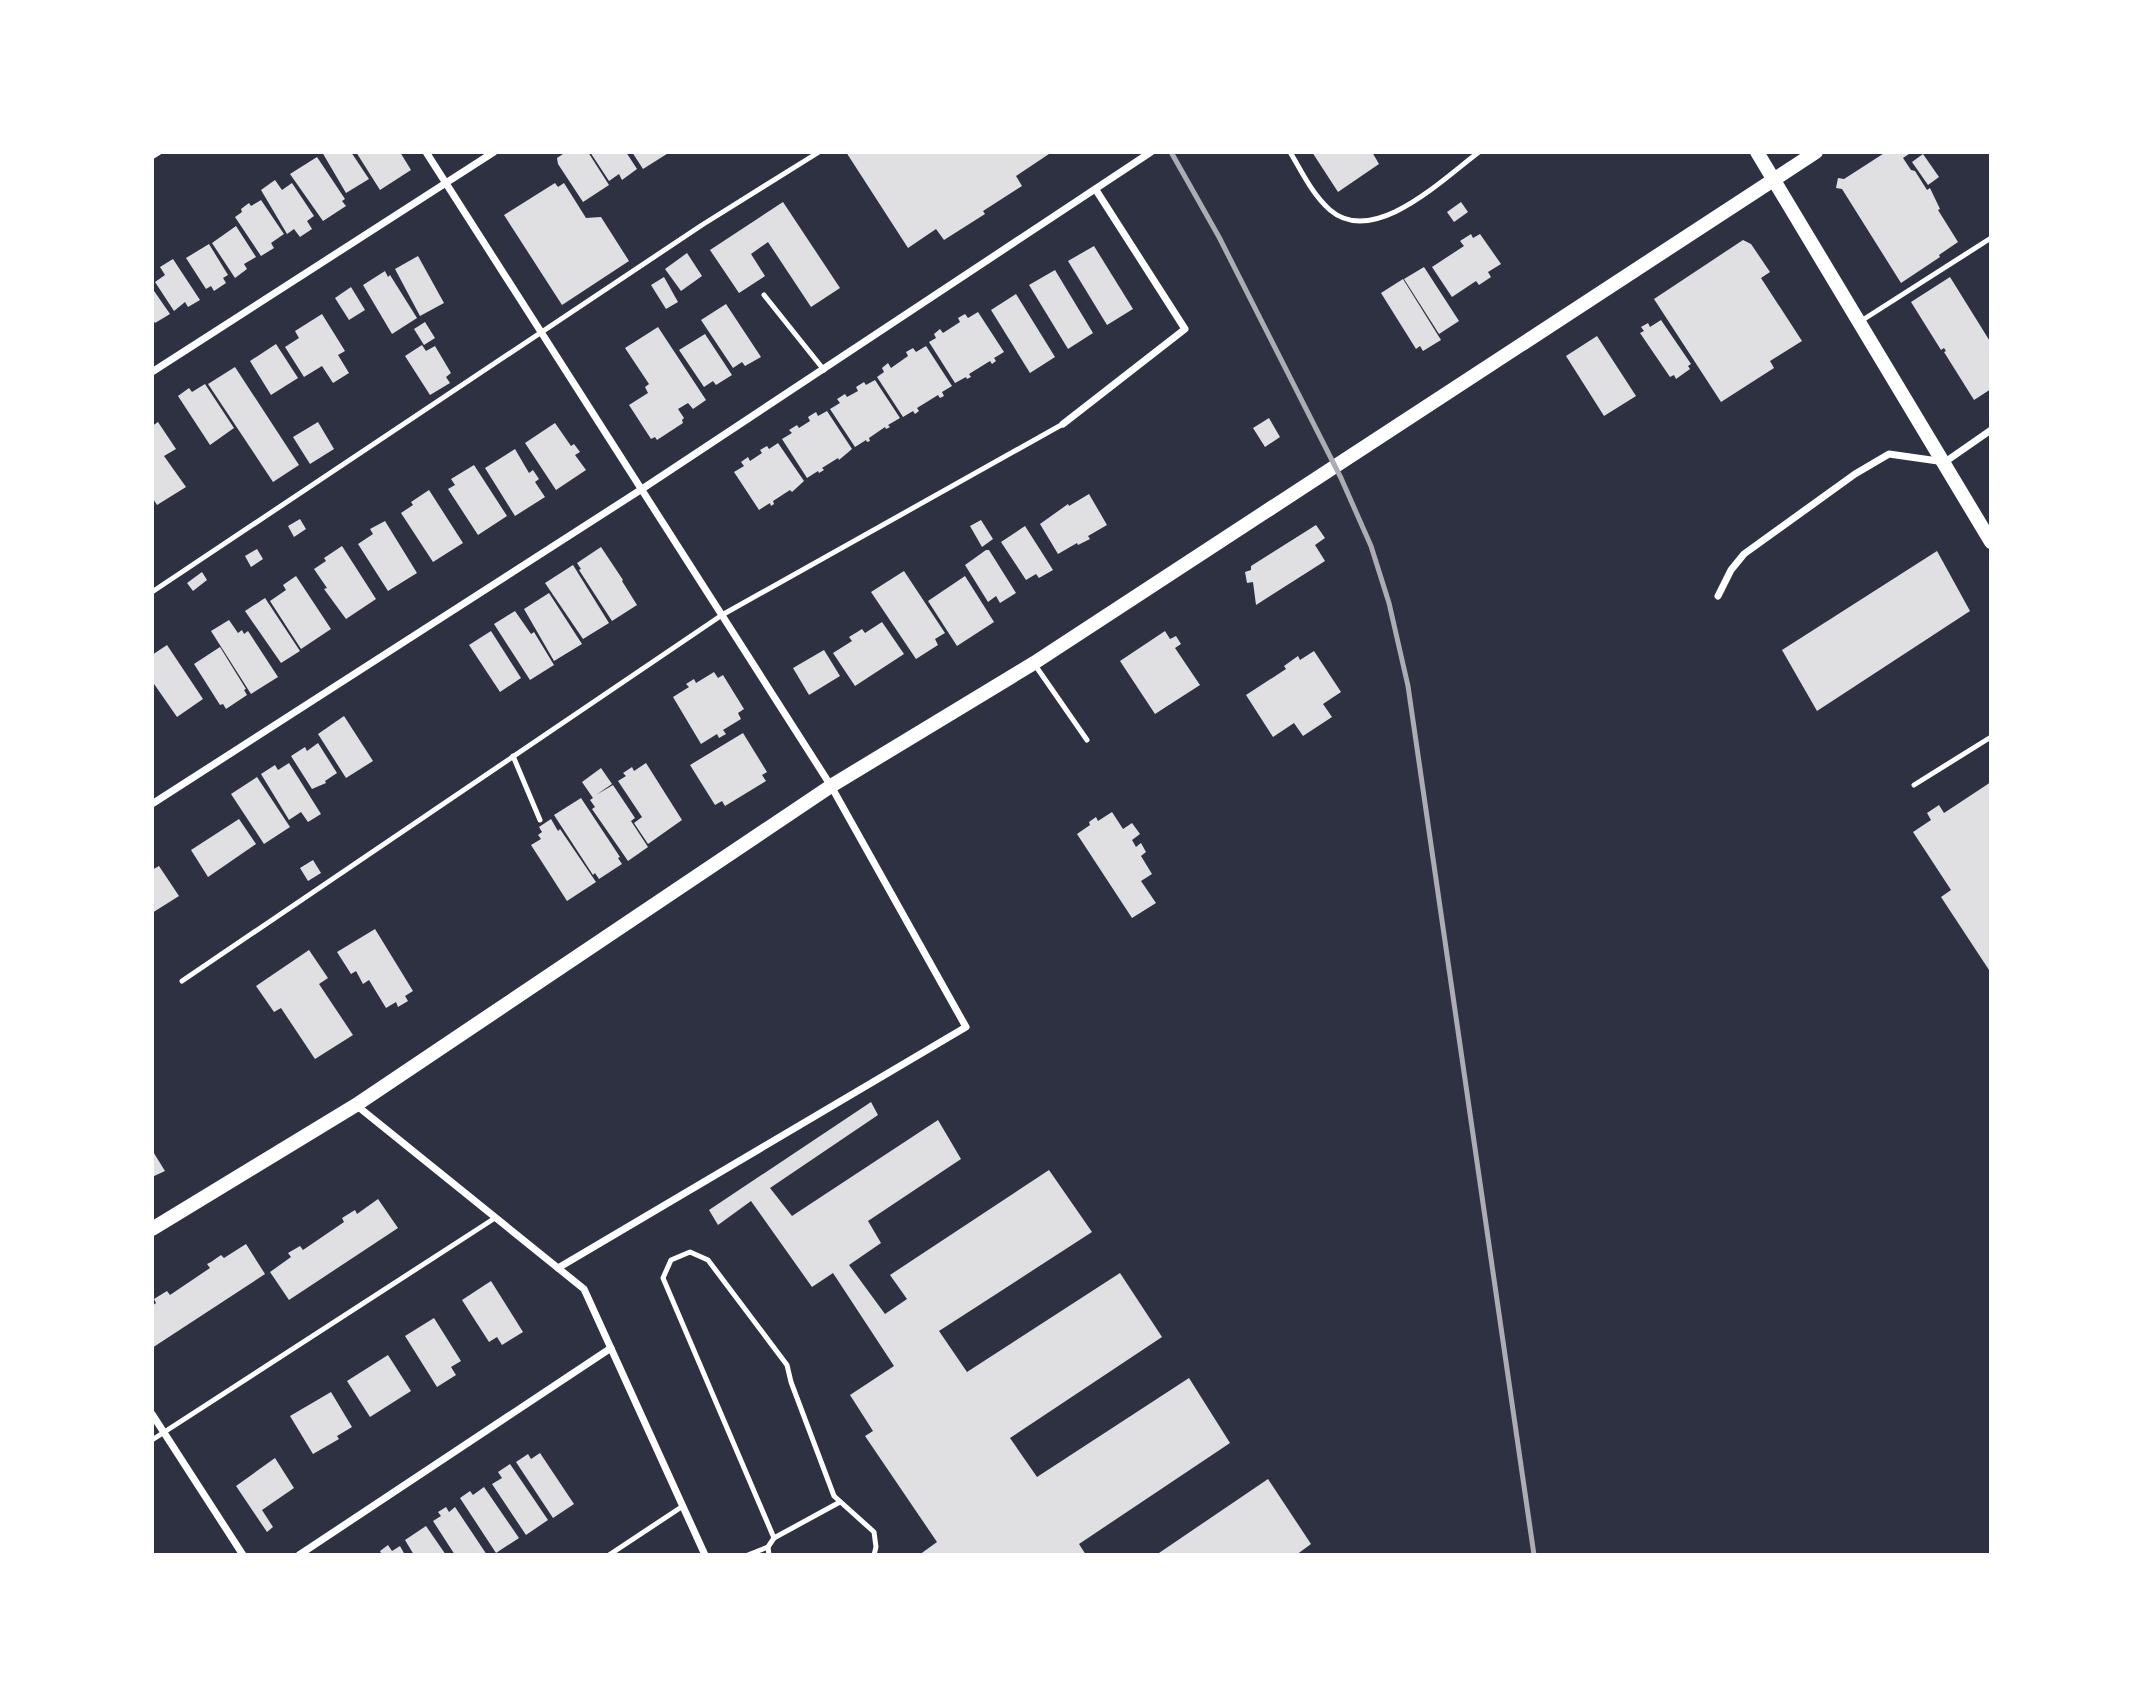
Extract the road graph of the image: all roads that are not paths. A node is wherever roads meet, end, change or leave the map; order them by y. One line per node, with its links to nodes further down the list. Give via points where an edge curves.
1 (160, 152): 10 (lane)
2 (426, 152): 12 (street)
3 (494, 152): 12 (street)
4 (819, 152): 17 (lane)
5 (1151, 152): 13 (street)
6 (1290, 152): 7 (lane, via 1316,196 1332,212 1352,222 1377,220 1407,206)
7 (1479, 152)
8 (1757, 152): 11 (main road)
9 (1816, 152): 11 (main road)
10 (152, 157)
11 (1774, 179): 16 (main road); 28 (main road)
12 (445, 184): 17 (street); 19 (street)
13 (1096, 190): 18 (street); 20 (street, via 1185,329)
14 (1991, 238): 16 (lane)
15 (764, 295): 18 (lane)
16 (1860, 322): 22 (main road)
17 (542, 333): 23 (street); 25 (lane)
18 (824, 370): 23 (street)
19 (152, 372)
20 (1063, 424): 27 (lane)
21 (1991, 430): 22 (street)
22 (1945, 462): 24 (main road); 26 (street, via 1889,454 1854,474 1744,554)
23 (642, 489): 27 (street); 34 (street)
24 (1991, 542)
25 (152, 592)
26 (1718, 596)
27 (722, 615): 31 (lane); 33 (street)
28 (1034, 663): 30 (lane); 33 (main road)
29 (1991, 737): 32 (lane)
30 (1087, 740)
31 (513, 756): 35 (lane); 36 (lane)
32 (1914, 785)
33 (831, 786): 37 (main road); 40 (street, via 966,1027)
34 (152, 804)
35 (540, 820)
36 (182, 981)
37 (356, 1105): 38 (street); 39 (main road)
38 (495, 1217): 40 (street); 43 (lane)
39 (152, 1229)
40 (558, 1268): 41 (street, via 584,1289)
41 (611, 1348): 46 (street); 50 (street)
42 (152, 1414): 43 (street)
43 (164, 1433): 44 (lane); 49 (street)
44 (152, 1440)
45 (840, 1502): 47 (lane); 47 (lane, via 787,1365 708,1260 690,1252 671,1261 663,1278); 55 (lane, via 874,1532)
46 (683, 1506): 51 (lane); 52 (street)
47 (774, 1538): 48 (lane)
48 (768, 1547): 53 (lane); 54 (lane)
49 (243, 1555)
50 (299, 1555)
51 (609, 1555)
52 (705, 1555)
53 (748, 1555)
54 (769, 1555)
55 (874, 1555)

